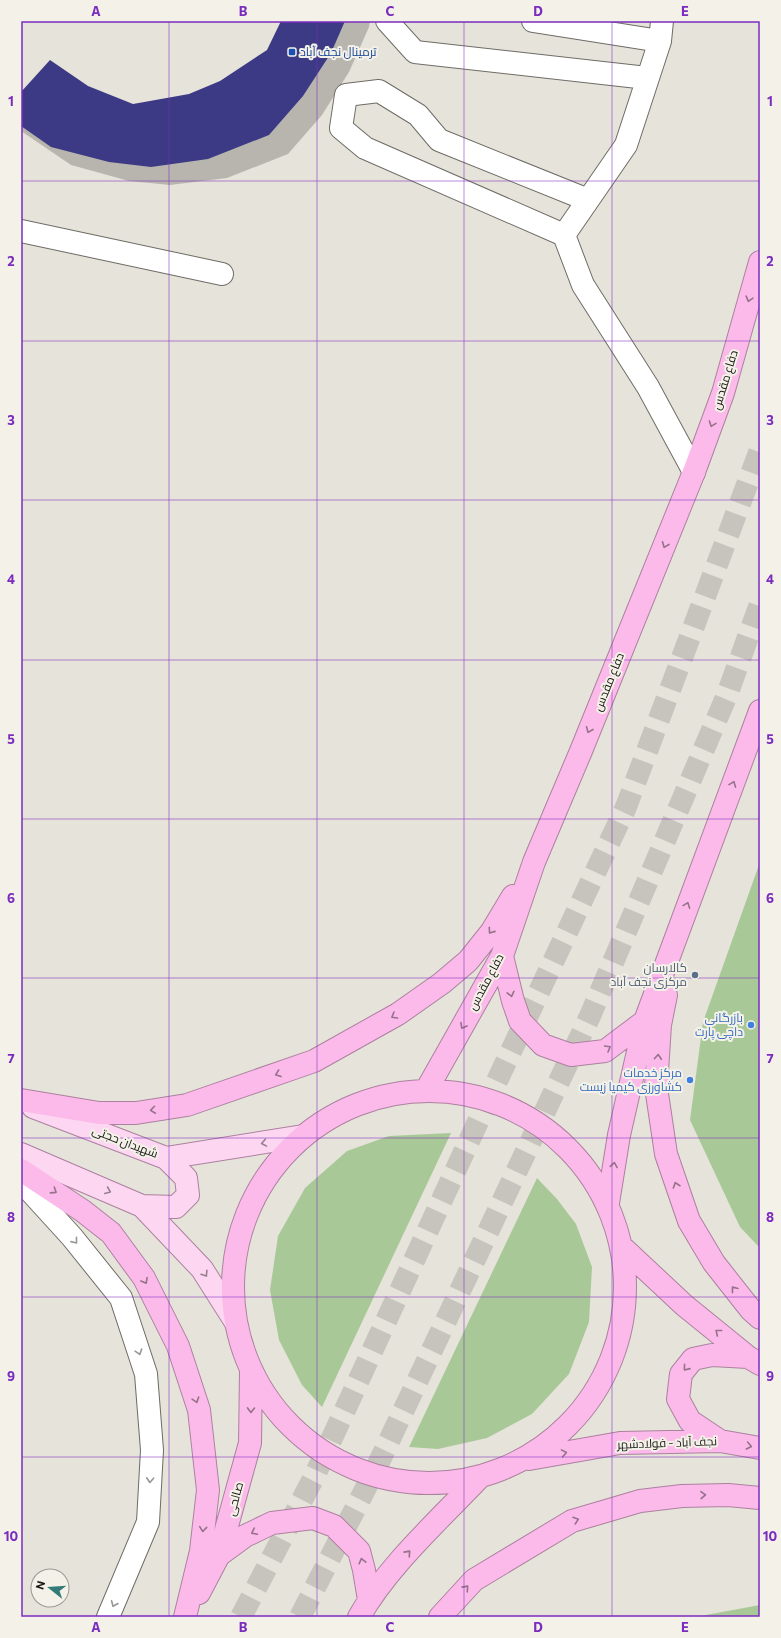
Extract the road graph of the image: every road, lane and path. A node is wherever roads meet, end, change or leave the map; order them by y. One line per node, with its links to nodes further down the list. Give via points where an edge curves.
1 (388, 21): 4 (street, via 415,52)
2 (533, 21): 3 (street)
3 (661, 31): 4 (street)
4 (647, 78): 5 (street, via 626,145)
5 (588, 200): 7 (street); 7 (street, via 439,140 418,115 379,90 346,95 340,128 365,148)
6 (21, 230): 9 (street)
7 (564, 235): 10 (street, via 583,285 648,387)
8 (760, 262): 10 (highway, دفاع مقدس, one-way to 10, via 722,393)
9 (222, 274)
10 (694, 472): 12 (highway, دفاع مقدس, one-way to 12)
11 (760, 712): 13 (highway, one-way to 11)
12 (534, 862): 14 (highway, دفاع مقدس); 17 (highway, one-way to 17, via 492,931 468,961 398,1014 314,1061 187,1105 136,1113 99,1113)
13 (678, 929): 15 (highway); 26 (highway, one-way to 13, via 750,1310 714,1263 689,1221 666,1154 656,1086 660,1025)
14 (502, 956): 15 (highway, one-way to 15, via 520,1022 543,1045 571,1055 605,1051); 16 (highway, دفاع مقدس, one-way to 16)
15 (645, 1021): 23 (highway, one-way to 15, via 619,1135)
16 (427, 1089): 18 (highway, via 361,1102); 23 (highway, via 483,1097 534,1120 577,1156)
17 (21, 1101): 20 (main road, شهیدان حجتی)
18 (303, 1136): 20 (main road, شهیدان حجتی, one-way to 20); 27 (highway, via 268,1174 244,1220 233,1270)
19 (21, 1154): 24 (main road, one-way to 24)
20 (166, 1158): 24 (main road, via 186,1178 188,1195 176,1207)
21 (21, 1170): 38 (highway, one-way to 38, via 111,1233 144,1278 178,1346 199,1410 208,1490 201,1551)
22 (21, 1181): 37 (street, one-way to 37, via 72,1237 121,1298 146,1374 152,1450 148,1522)
23 (608, 1203): 25 (highway)
24 (142, 1206): 27 (main road, one-way to 27, via 202,1269)
25 (622, 1247): 28 (highway, one-way to 25, via 684,1305); 32 (highway, via 625,1309 608,1369 574,1421)
26 (760, 1318)
27 (235, 1322): 29 (highway)
28 (754, 1360): 30 (highway, one-way to 30, via 712,1355 693,1359 681,1374 678,1399 690,1421)
29 (251, 1371): 33 (highway, via 281,1417 322,1453 372,1476 425,1485); 35 (highway, صالحی, one-way to 35, via 250,1443)
30 (720, 1441): 31 (highway, نجف آباد - فولادشهر, one-way to 31); 32 (highway, نجف آباد - فولادشهر, one-way to 30, via 620,1443)
31 (760, 1448)
32 (526, 1459): 33 (highway)
33 (479, 1478): 36 (highway, one-way to 33, via 409,1552)
34 (760, 1498): 39 (highway, one-way to 34, via 474,1580 572,1521 640,1502 682,1496 728,1495)
35 (220, 1555): 36 (highway, one-way to 35, via 360,1551 334,1526 313,1518 272,1523 246,1536); 38 (highway, صالحی)
36 (364, 1608)
37 (108, 1617)
38 (185, 1617)
39 (440, 1617)

